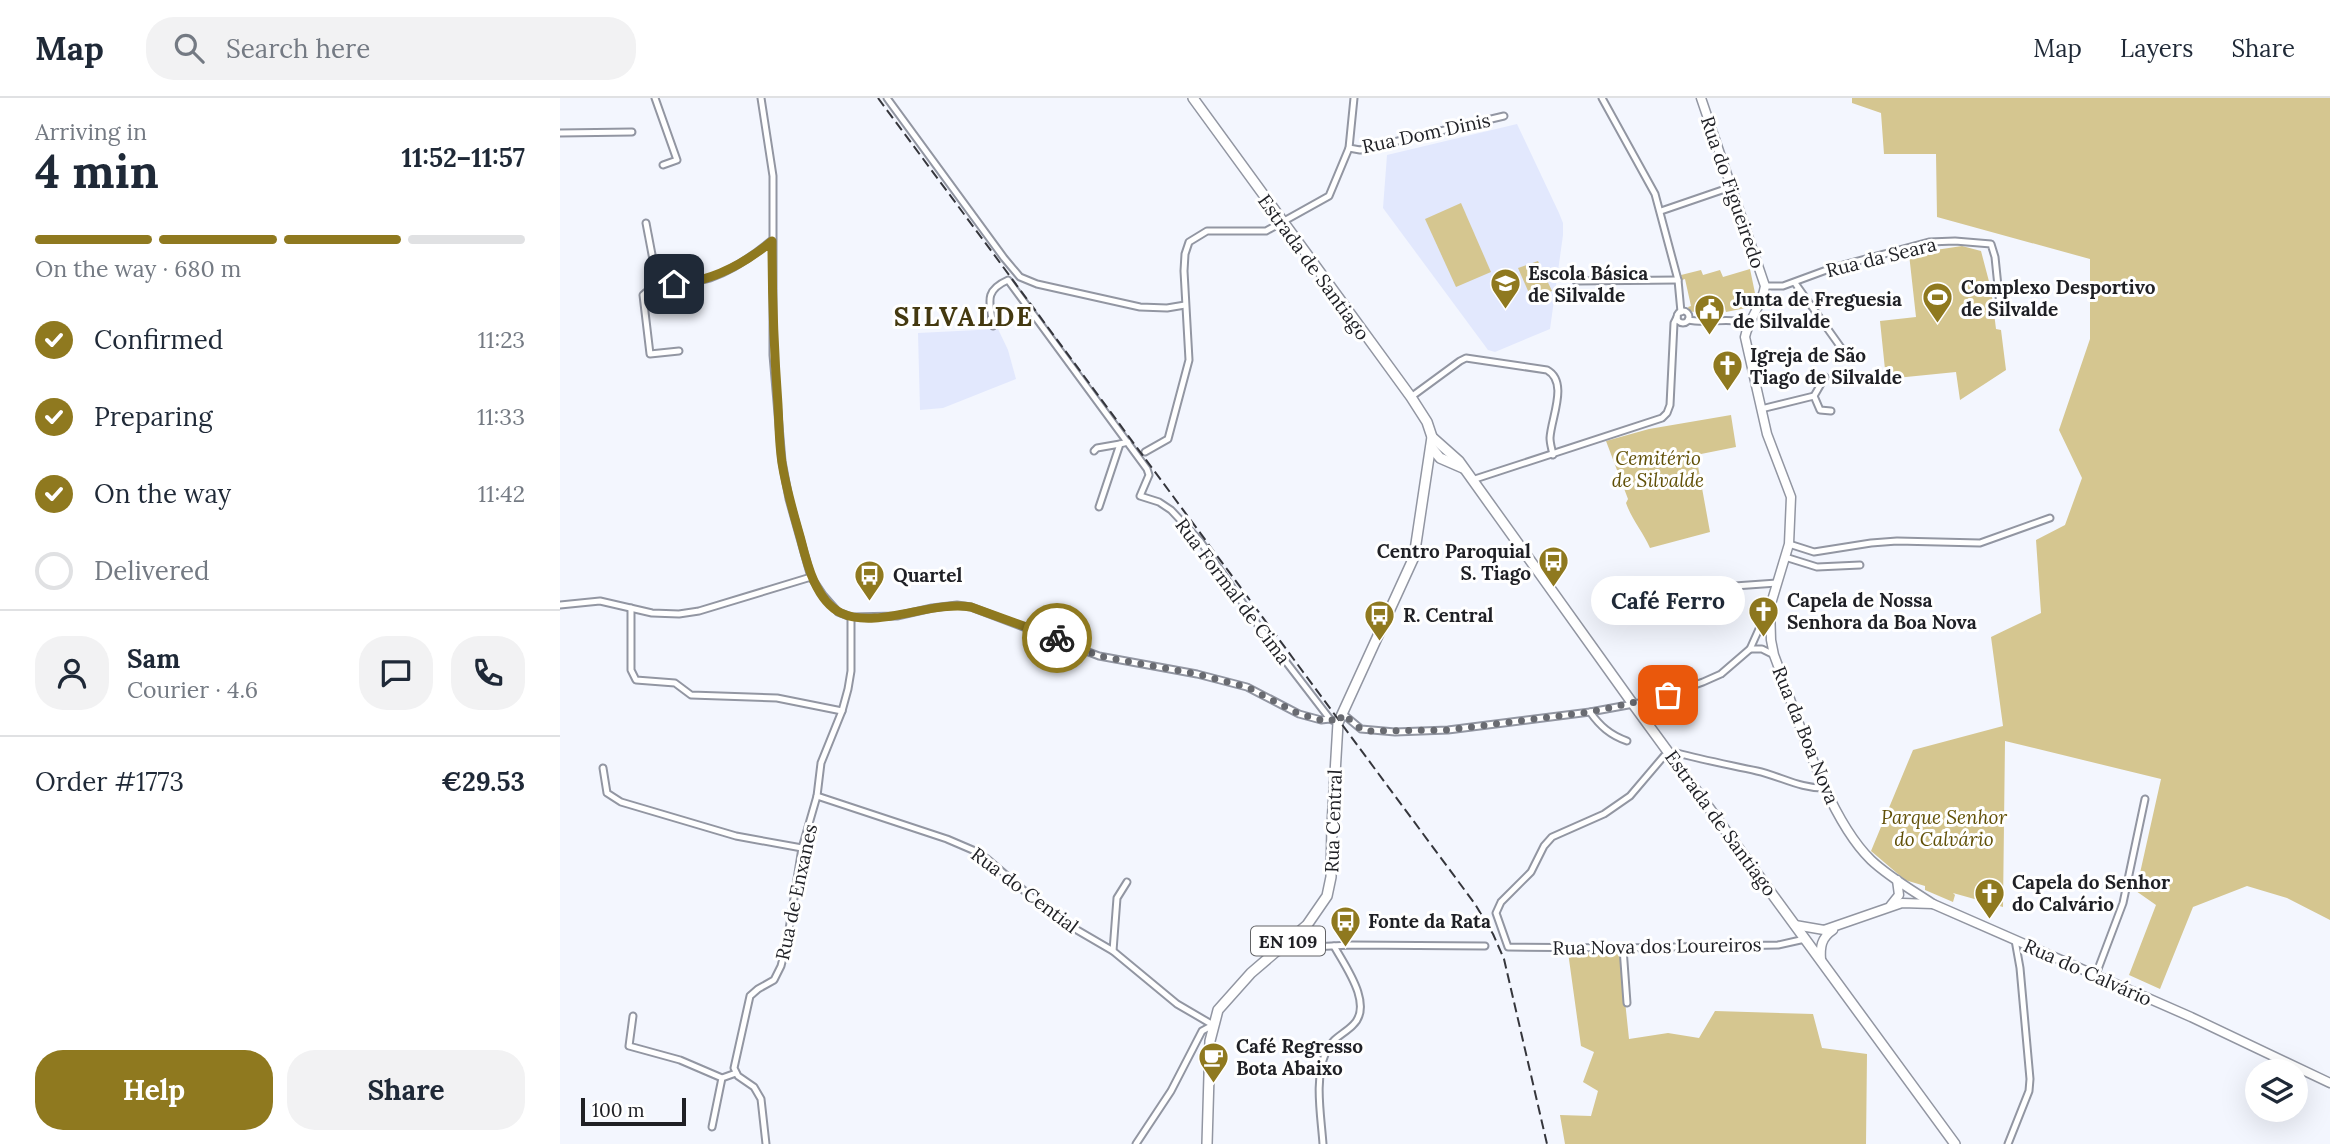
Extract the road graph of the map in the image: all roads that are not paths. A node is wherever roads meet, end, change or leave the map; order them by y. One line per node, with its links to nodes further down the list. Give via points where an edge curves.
1 (655, 98): 12 (street, via 677,160)
2 (761, 98): 17 (street, via 773,176)
3 (887, 98): 23 (street, via 1020,277 1118,303 1154,308)
4 (1193, 98): 16 (main road, Estrada de Santiago)
5 (1354, 98): 11 (street)
6 (1602, 98): 14 (street)
7 (1704, 99): 13 (main road, Rua do Figueiredo)
8 (1504, 116): 11 (street, Rua Dom Dinis, via 1360,150)
9 (632, 132): 10 (street)
10 (560, 133)
11 (1349, 148): 16 (street, via 1329,196)
12 (663, 165)
13 (1731, 187): 14 (street); 22 (main road, Rua do Figueiredo)
14 (1661, 211): 18 (street)
15 (646, 223): 21 (street)
16 (1282, 223): 23 (street, via 1266,231 1207,231 1193,238 1185,254); 34 (main road, Estrada de Santiago)
17 (772, 241): 21 (street, via 713,277); 49 (street, via 773,355 782,461)
18 (1678, 280): 19 (street); 25 (street)
19 (1576, 281)
20 (1795, 283): 22 (street, Rua da Seara); 24 (street, Rua da Seara, via 1832,268 1929,242 1991,244); 30 (street, Rua da Seara)
21 (658, 285): 31 (street, via 642,300 650,354)
22 (1765, 286): 27 (main road, Rua do Figueiredo, via 1761,304)
23 (1185, 305): 40 (street, via 1189,360 1170,434)
24 (2000, 306)
25 (1679, 314): 26 (street); 26 (street, via 1688,314); 29 (street)
26 (1686, 322): 27 (street, via 1732,319); 29 (street)
27 (1748, 323): 35 (main road, Rua da Boa Nova, via 1745,337)
28 (993, 326): 37 (street, via 991,291 1008,280)
29 (1675, 338): 42 (street, via 1670,405 1662,418)
30 (1842, 349)
31 (679, 351)
32 (1825, 377): 33 (street)
33 (1814, 396): 35 (street); 36 (street, via 1820,410)
34 (1411, 397): 41 (main road, Estrada de Santiago, via 1427,422); 42 (street, via 1466,358 1547,370 1558,385 1550,440)
35 (1761, 409): 46 (main road, Rua da Boa Nova, via 1791,497)
36 (1831, 411)
37 (1128, 442): 38 (street); 61 (street, Rua Formal de Cima, via 1149,475 1140,496 1171,510 1200,541 1260,628)
38 (1120, 444): 39 (street); 44 (street)
39 (1094, 451)
40 (1145, 452)
41 (1433, 453): 43 (main road, Estrada de Santiago, via 1449,457); 61 (main road, Rua Central / EN 109, via 1414,557)
42 (1553, 455): 43 (street)
43 (1472, 480): 58 (main road, Estrada de Santiago)
44 (1099, 507)
45 (2050, 519): 46 (street, via 1980,543 1898,541 1814,552)
46 (1788, 544): 47 (main road, Rua da Boa Nova)
47 (1785, 557): 48 (street, via 1817,567); 50 (main road, Rua da Boa Nova)
48 (1860, 565)
49 (811, 577): 53 (street, via 699,611 652,613); 54 (street, via 838,612)
50 (1777, 583): 51 (street); 55 (main road, Rua da Boa Nova)
51 (1692, 589)
52 (560, 605): 53 (street, via 600,601)
53 (631, 608): 59 (street, via 631,670 636,680 675,682 691,695 777,698)
54 (851, 617): 59 (street, Rua de Enxanes, via 851,671); 61 (street, via 971,607 1099,656 1247,687 1299,714)
55 (1769, 619): 56 (street); 57 (main road, Rua da Boa Nova)
56 (1750, 649): 57 (street); 58 (street, via 1721,674)
57 (1774, 656): 65 (main road, Rua da Boa Nova)
58 (1633, 704): 60 (street); 63 (main road, Estrada de Santiago)
59 (842, 711): 66 (street, Rua de Enxanes, via 821,763)
60 (1590, 712): 61 (street, via 1395,732 1361,729); 62 (street, via 1600,726)
61 (1337, 719): 73 (main road, Rua Central / EN 109, via 1331,877 1327,896)
62 (1627, 741)
63 (1670, 753): 65 (street); 74 (main road, Estrada de Santiago); 81 (street, Rua Nova dos Loureiros, via 1630,796 1604,814 1552,837 1531,872 1497,907 1508,947)
64 (603, 768): 68 (street, via 607,793 621,802 736,836)
65 (1825, 788): 69 (main road, Rua da Boa Nova, via 1862,849)
66 (817, 796): 68 (street, Rua de Enxanes); 82 (street, Rua do Cential, via 975,851 1065,923)
67 (2145, 799): 85 (street, via 2123,903)
68 (802, 848): 89 (street, Rua de Enxanes, via 781,966 774,980 750,996 734,1062)
69 (1896, 880): 71 (main road, Rua da Boa Nova); 72 (main road, via 1899,895)
70 (1127, 882): 82 (street, via 1117,898)
71 (1933, 904): 72 (main road, Rua do Calvário); 77 (main road, Rua do Calvário)
72 (1890, 906): 75 (main road, Rua do Calvário)
73 (1307, 925): 80 (street, via 1306,939); 83 (main road, Rua Central / EN 109)
74 (1795, 925): 75 (main road); 76 (main road, Estrada de Santiago)
75 (1823, 934): 76 (main road, via 1815,942); 84 (main road)
76 (1805, 939): 81 (street, Rua Nova dos Loureiros, via 1778,945); 84 (main road, Estrada de Santiago)
77 (2015, 940): 85 (main road, Rua do Calvário); 98 (street, via 2030,1079)
78 (1334, 946): 79 (street); 80 (street); 96 (street, via 1356,988 1360,1016 1331,1041 1322,1065)
79 (1485, 946)
80 (1312, 947): 83 (street)
81 (1623, 948): 86 (street)
82 (1113, 951): 88 (street, Rua do Cential, via 1177,1004)
83 (1275, 953): 88 (main road, Rua Central / EN 109, via 1229,996)
84 (1821, 960): 97 (main road, Estrada de Santiago)
85 (2095, 977): 91 (main road, Rua do Calvário)
86 (1627, 1003)
87 (633, 1016): 90 (street, via 629,1045)
88 (1213, 1025): 94 (street, via 1202,1031); 95 (main road, Rua Central / EN 109)
89 (736, 1073): 90 (street); 93 (street, via 761,1099)
90 (722, 1078): 92 (street)
91 (2330, 1083)
92 (712, 1127)
93 (766, 1144)
94 (1136, 1144)
95 (1207, 1144)
96 (1323, 1144)
97 (1955, 1144)
98 (2008, 1144)

